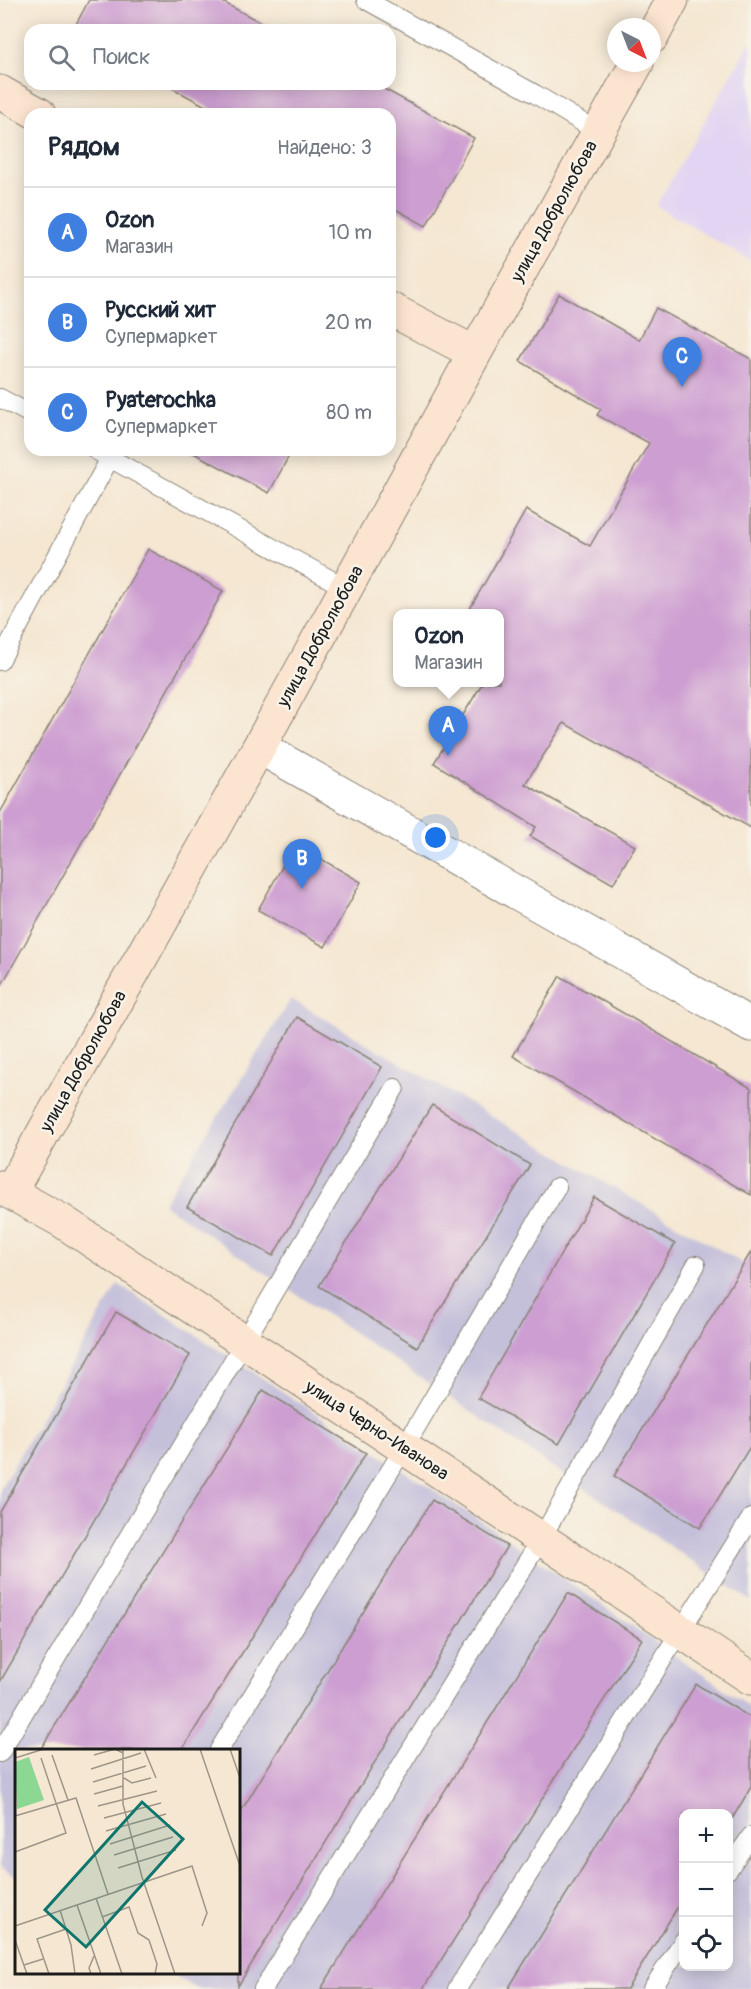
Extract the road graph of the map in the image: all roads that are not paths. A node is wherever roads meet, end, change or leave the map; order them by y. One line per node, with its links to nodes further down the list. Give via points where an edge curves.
1 (672, 0): 3 (street)
2 (370, 1): 7 (lane)
3 (661, 20)
4 (632, 72): 7 (street, улица Добролюбова)
5 (0, 92): 6 (street)
6 (28, 108)
7 (598, 132): 9 (street, улица Добролюбова)
8 (396, 312): 9 (street)
9 (475, 353): 14 (street, улица Добролюбова)
10 (0, 398): 11 (lane)
11 (24, 411)
12 (101, 456): 15 (lane)
13 (106, 456): 14 (lane)
14 (346, 588): 16 (street, улица Добролюбова)
15 (0, 661)
16 (259, 747): 17 (street); 20 (street, улица Добролюбова)
17 (751, 1025)
18 (394, 1088): 22 (lane)
19 (558, 1187): 23 (lane)
20 (3, 1196): 22 (street, улица Черно-Иванова, via 62,1221)
21 (696, 1265): 25 (lane)
22 (243, 1341): 23 (street, улица Черно-Иванова); 29 (lane)
23 (405, 1448): 25 (street, улица Черно-Иванова); 28 (lane)
24 (751, 1518): 26 (lane)
25 (541, 1539): 26 (street, улица Черно-Иванова); 33 (lane)
26 (681, 1631): 27 (street, улица Черно-Иванова); 34 (lane)
27 (751, 1678)
28 (220, 1749)
29 (0, 1753)
30 (751, 1836): 31 (lane)
31 (733, 1864)
32 (679, 1948): 35 (lane)
33 (263, 1989)
34 (457, 1989)
35 (652, 1989)

